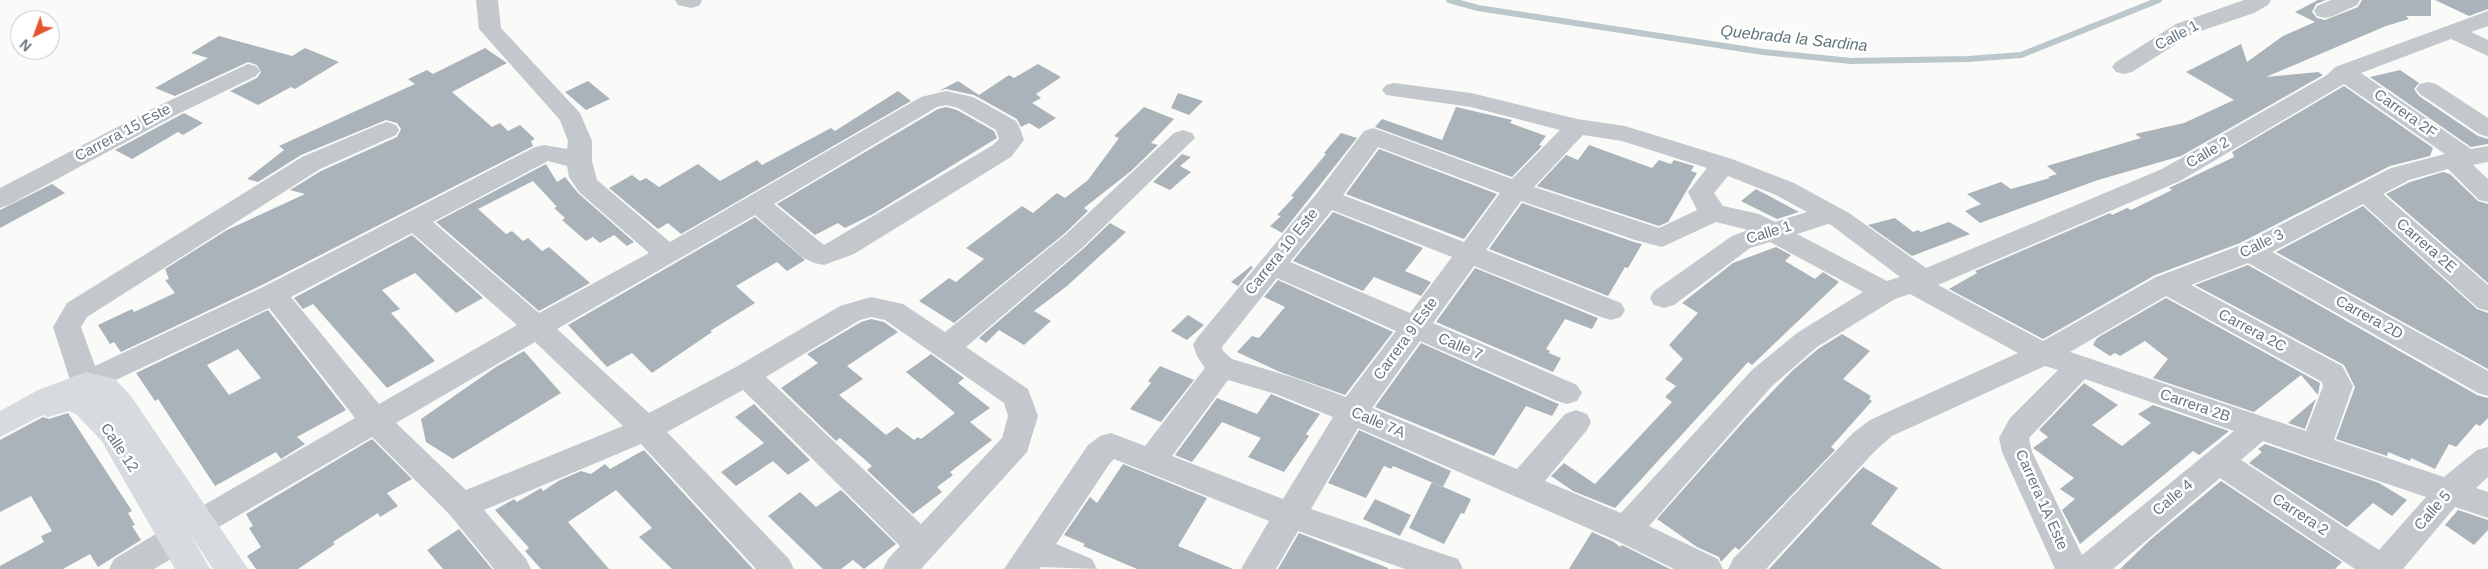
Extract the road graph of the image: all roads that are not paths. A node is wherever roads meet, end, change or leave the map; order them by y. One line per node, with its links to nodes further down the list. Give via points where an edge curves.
1 (487, 0): 18 (street, via 490,29 571,118 580,141)
2 (2260, 0): 8 (street, Calle 1, via 2184,29)
3 (2349, 0): 4 (street)
4 (2325, 12)
5 (2488, 18): 6 (street, Calle 2)
6 (2452, 31): 7 (street); 10 (street, Calle 2)
7 (2488, 49)
8 (2124, 67)
9 (248, 71): 24 (street, Carrera 15 Este)
10 (2343, 72): 17 (street, Carrera 2F); 35 (street, Calle 2, via 2171,175)
11 (1394, 90): 13 (street, via 1471,100)
12 (2428, 90): 14 (street)
13 (1577, 126): 19 (street, via 1625,134); 20 (street, Carrera 9 Este)
14 (2488, 129)
15 (388, 130): 47 (street, via 303,168 77,310 67,327)
16 (1183, 138): 42 (street, via 1074,241)
17 (2469, 157): 21 (street, Calle 3, via 2400,174); 22 (street, Carrera 2F)
18 (578, 161): 28 (street, via 544,153); 32 (street, via 588,186)
19 (1723, 165): 26 (street, via 1701,192); 27 (street, via 1785,189)
20 (1516, 190): 23 (street, Carrera 10 Este, via 1373,136); 26 (street, via 1662,238); 31 (street, Carrera 9 Este)
21 (2364, 191): 30 (street, Calle 3); 38 (street, Carrera 2E)
22 (2488, 194)
23 (1326, 198): 31 (street); 33 (street, Carrera 10 Este)
24 (0, 199)
25 (757, 203): 25 (street, via 928,102 946,98 965,102 1007,126 1012,140 1002,151 853,242 824,256 811,250); 32 (street)
26 (1714, 213): 29 (street, via 1750,220)
27 (1831, 214): 29 (street, Calle 1); 35 (street)
28 (415, 221): 36 (street); 40 (street)
29 (1772, 232): 35 (street); 37 (street, Calle 1, via 1740,242)
30 (2250, 252): 34 (street, Calle 3); 48 (street, Carrera 2D)
31 (1469, 254): 39 (street); 41 (street, Carrera 9 Este)
32 (668, 255): 40 (street)
33 (1271, 265): 41 (street, Calle 7); 45 (street, Carrera 10 Este, via 1207,345 1211,356)
34 (2166, 284): 43 (street, Calle 3); 57 (street, Carrera 2C, via 2332,374 2338,386)
35 (1906, 285): 43 (street, Carrera 2B); 66 (street, Calle 2, via 1807,340 1762,378)
36 (273, 294): 47 (street); 52 (street)
37 (1664, 298)
38 (2488, 301)
39 (1611, 310)
40 (537, 327): 52 (street); 56 (street)
41 (1415, 327): 49 (street, Calle 7); 51 (street, Carrera 9 Este)
42 (945, 348): 46 (street, via 893,311 871,307 850,313); 68 (street, via 1017,397 1023,416 1016,443)
43 (2043, 354): 44 (street, Carrera 2B); 80 (street, Calle 3, via 1881,428 1864,442)
44 (2080, 366): 55 (street, Carrera 2B); 81 (street, Carrera 1A Este, via 2021,426 2014,438 2017,452)
45 (1222, 367): 51 (street, Calle 7A, via 1285,386); 59 (street)
46 (746, 375): 56 (street); 68 (street)
47 (86, 383): 50 (main road); 67 (main road, Calle 12, via 105,387 120,404)
48 (2488, 385)
49 (1567, 393)
50 (32, 408): 54 (main road); 67 (main road, Calle 12, via 71,399 87,406 112,432)
51 (1352, 412): 61 (street, Calle 7A); 65 (street, Carrera 9 Este)
52 (376, 421): 64 (street); 67 (street)
53 (1576, 422): 61 (street)
54 (0, 425)
55 (2258, 428): 57 (street, Carrera 2B); 60 (street, Calle 4)
56 (646, 429): 64 (street); 74 (street)
57 (2316, 447): 62 (street, Carrera 2B)
58 (2488, 459): 62 (street, Calle 5)
59 (1152, 460): 65 (street); 69 (street, via 1111,446 1099,454)
60 (2218, 461): 82 (street, Calle 4); 83 (street, Carrera 2)
61 (1526, 487): 66 (street, Calle 7A)
62 (2449, 492): 63 (street, Carrera 2B); 83 (street, Calle 5)
63 (2488, 505)
64 (461, 506): 73 (street)
65 (1289, 515): 77 (street, Carrera 9 Este); 78 (street)
66 (1626, 530): 79 (street, Calle 7A)
67 (188, 531): 70 (street); 71 (main road, Calle 12); 72 (main road, Calle 12)
68 (922, 546): 75 (street)
69 (1028, 559): 76 (street)
70 (126, 569)
71 (192, 569)
72 (231, 569)
73 (514, 569)
74 (777, 569)
75 (900, 569)
76 (1080, 569)
77 (1258, 569)
78 (1446, 569)
79 (1706, 569)
80 (1745, 569)
81 (2072, 569)
82 (2089, 569)
83 (2382, 569)

